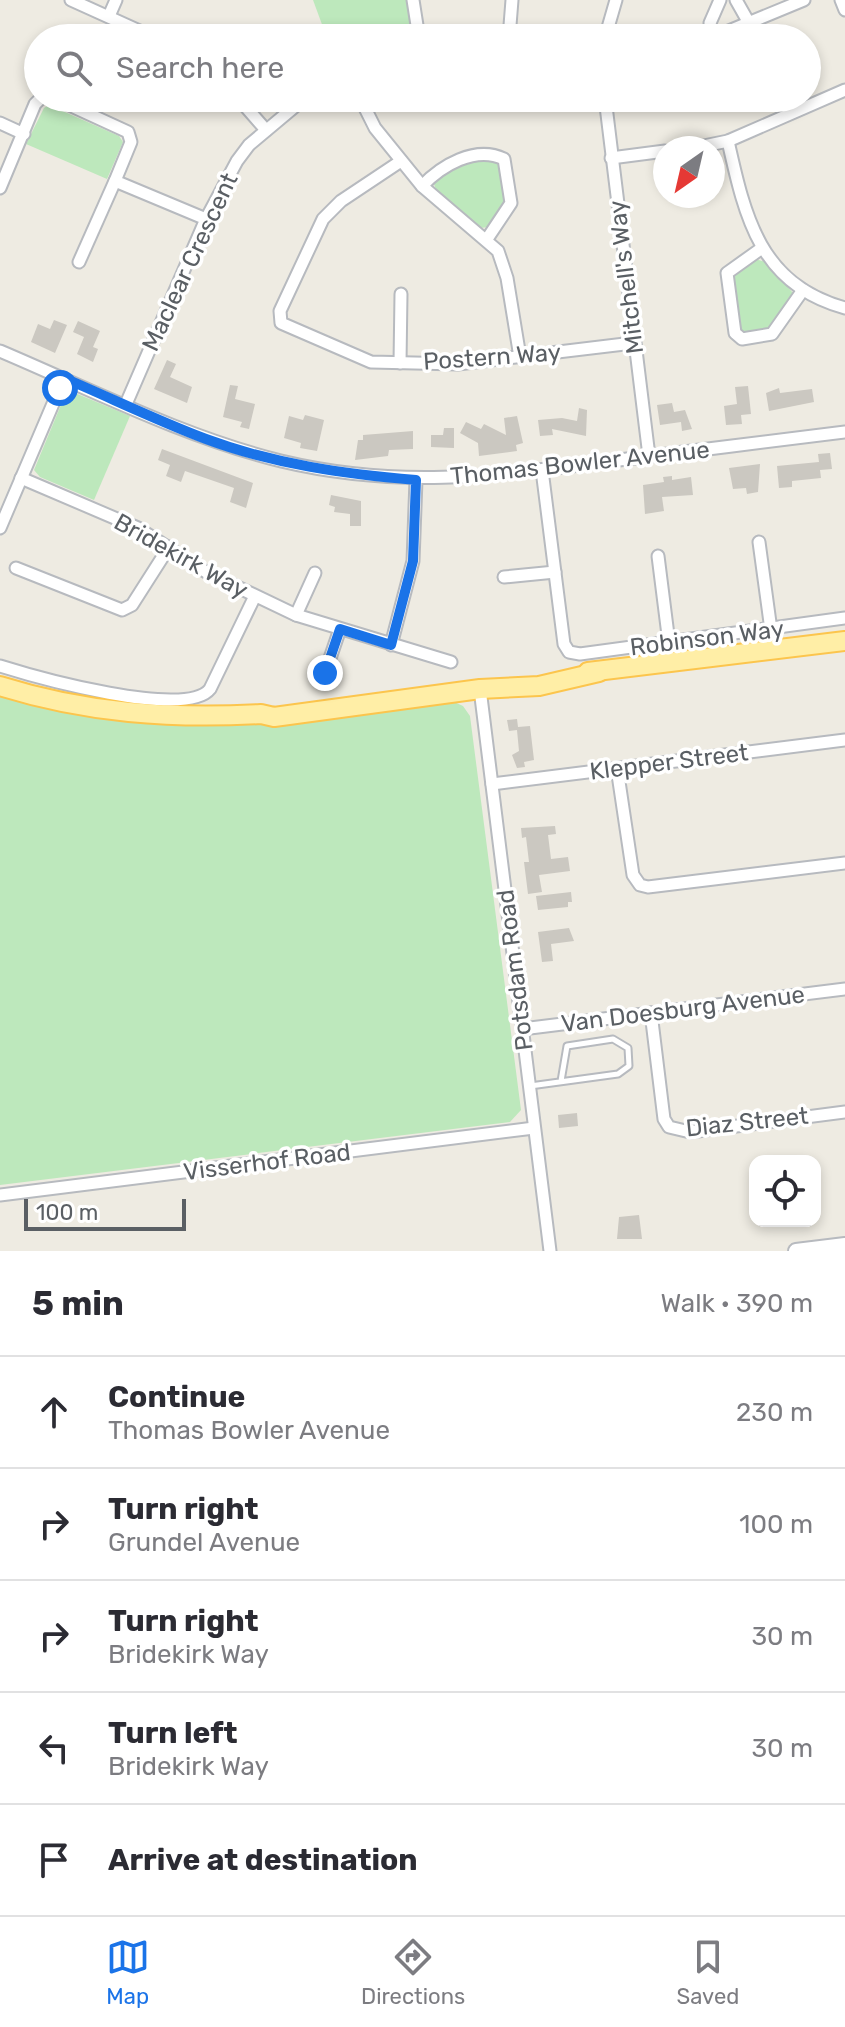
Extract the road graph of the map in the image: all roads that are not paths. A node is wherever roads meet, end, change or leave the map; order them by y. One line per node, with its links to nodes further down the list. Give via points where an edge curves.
1 (71, 0): 11 (street)
2 (116, 0): 11 (street)
3 (413, 0): 14 (street)
4 (512, 0): 15 (street)
5 (616, 0): 16 (street)
6 (720, 0): 17 (street)
7 (736, 0): 12 (street)
8 (804, 0): 12 (street)
9 (841, 0): 10 (street)
10 (845, 10)
11 (109, 16): 13 (street)
12 (749, 23)
13 (126, 24)
14 (417, 24)
15 (510, 24)
16 (609, 24)
17 (711, 24)
18 (845, 90): 19 (street)
19 (821, 100)
20 (32, 112): 29 (street)
21 (84, 112): 35 (street, via 128,132 131,142)
22 (250, 112): 28 (street)
23 (288, 112): 28 (street, Maclear Crescent)
24 (367, 112): 34 (street)
25 (606, 112): 33 (street, Mitchell's Way)
26 (795, 112): 30 (street)
27 (0, 123): 29 (street)
28 (266, 130): 38 (street, Maclear Crescent, via 241,155)
29 (24, 134): 37 (street)
30 (728, 141): 31 (street); 40 (street, via 747,217)
31 (725, 142)
32 (653, 153): 33 (street)
33 (611, 158): 45 (street, Mitchell's Way)
34 (401, 161): 36 (street); 48 (street, Postern Way, via 323,219 279,317 286,326 361,358)
35 (115, 181): 38 (street); 41 (street)
36 (422, 186): 39 (street); 39 (street, via 459,159 504,159 511,203)
37 (0, 188)
38 (206, 219): 50 (street, Maclear Crescent)
39 (487, 239): 47 (street, via 504,265)
40 (762, 248): 42 (street); 42 (street, via 727,273 735,333 742,339 772,334)
41 (79, 262)
42 (803, 290): 44 (street)
43 (401, 294): 48 (street)
44 (845, 308)
45 (633, 343): 47 (street, Postern Way); 52 (street, Mitchell's Way)
46 (0, 351): 49 (street, Thomas Bowler Avenue)
47 (520, 357): 48 (street, Postern Way)
48 (400, 363)
49 (64, 378): 50 (street, Thomas Bowler Avenue); 54 (street)
50 (126, 404): 55 (street, Thomas Bowler Avenue, via 205,438 282,461)
51 (845, 432): 52 (street, Thomas Bowler Avenue)
52 (649, 456): 53 (street, Thomas Bowler Avenue)
53 (542, 470): 55 (street, Thomas Bowler Avenue); 61 (street)
54 (21, 478): 56 (street); 58 (street, Bridekirk Way, via 138,528)
55 (416, 480): 71 (street, via 412,570)
56 (0, 528)
57 (759, 542): 68 (street)
58 (169, 547): 60 (street, via 132,605 122,610); 64 (street, Bridekirk Way)
59 (658, 556): 70 (street)
60 (16, 568)
61 (555, 572): 63 (street); 70 (street, Robinson Way, via 569,652)
62 (315, 573): 65 (street)
63 (504, 577)
64 (255, 596): 65 (street, Bridekirk Way); 73 (street, via 210,689 198,698 78,689)
65 (296, 615): 67 (street, Bridekirk Way)
66 (845, 618): 68 (street, Robinson Way)
67 (340, 629): 71 (street, Bridekirk Way); 74 (street)
68 (771, 630): 70 (street, Robinson Way)
69 (845, 641): 76 (main road, via 599,672 537,674)
70 (669, 643)
71 (391, 645): 72 (street, Bridekirk Way)
72 (451, 662)
73 (0, 666)
74 (325, 673)
75 (0, 686): 76 (main road, via 74,705 200,717 274,717)
76 (480, 689): 79 (street, Potsdam Road)
77 (845, 740): 78 (street, Klepper Street)
78 (617, 768): 79 (street, Klepper Street); 80 (street, via 633,875 640,885)
79 (492, 784): 83 (street, Potsdam Road)
80 (845, 863)
81 (845, 989): 82 (street, Van Doesburg Avenue)
82 (651, 1013): 83 (street, Van Doesburg Avenue); 86 (street, Diaz Street, via 669,1127 690,1132)
83 (522, 1029): 85 (street, Potsdam Road)
84 (561, 1081): 84 (lane, via 623,1072 629,1066 628,1048 613,1039 567,1046); 85 (lane)
85 (529, 1086): 87 (street, Potsdam Road)
86 (845, 1112)
87 (534, 1128): 88 (street, Visserhof Road); 90 (street, Potsdam Road)
88 (0, 1195)
89 (845, 1245): 91 (street)
90 (550, 1251)
91 (796, 1251)

